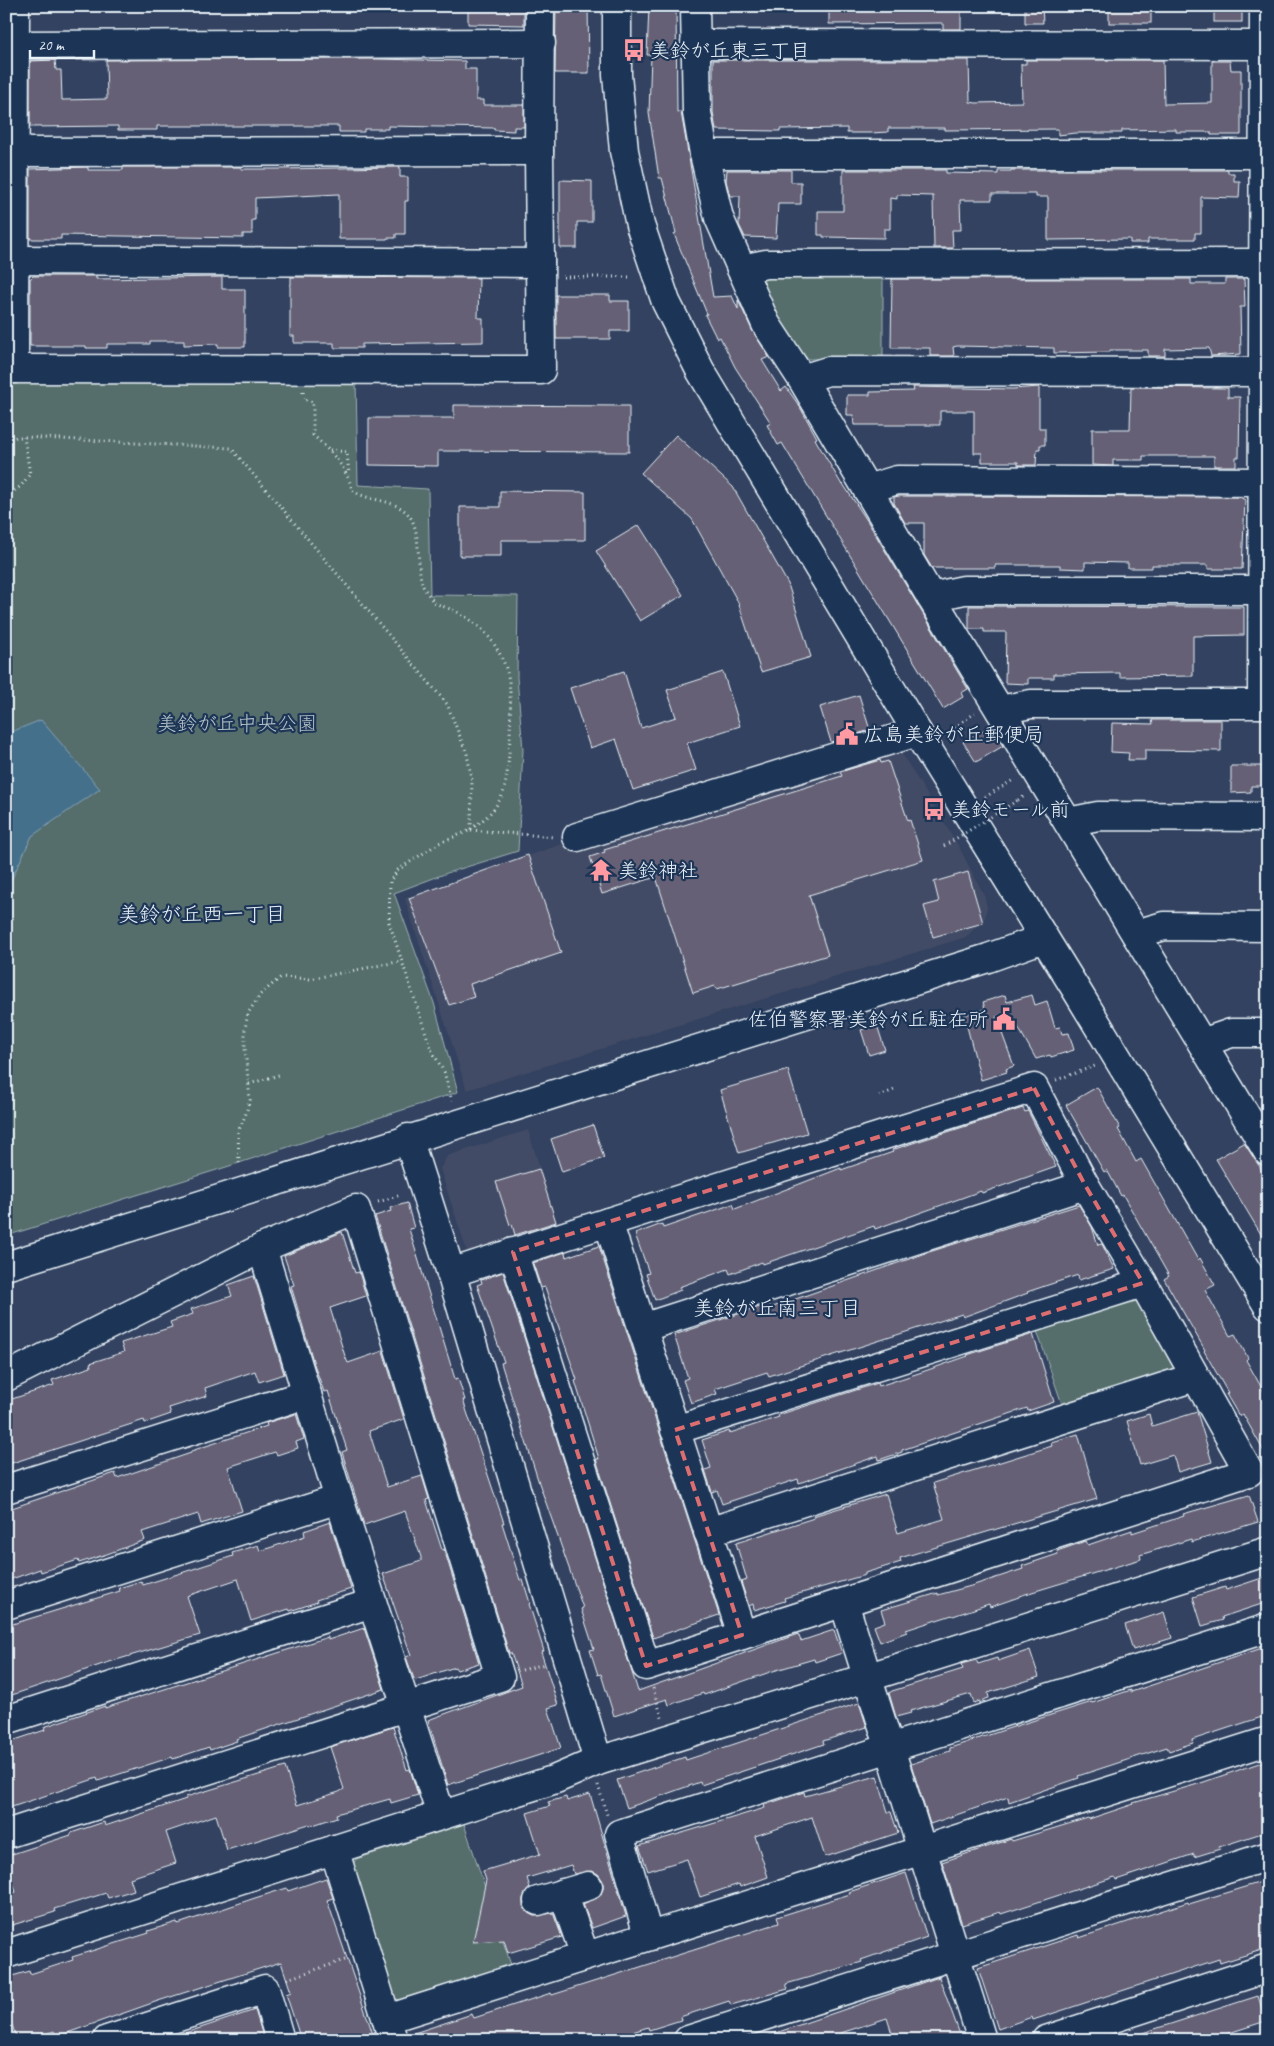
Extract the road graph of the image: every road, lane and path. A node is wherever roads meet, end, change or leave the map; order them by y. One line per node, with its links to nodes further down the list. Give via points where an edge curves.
1 (15, 6): 8 (street)
2 (540, 6): 6 (street)
3 (617, 6): 34 (street, via 617,75 624,151 640,224 666,302 700,370)
4 (695, 6): 7 (street)
5 (1264, 6): 9 (street)
6 (541, 43): 8 (street); 10 (street)
7 (695, 44): 9 (street); 12 (street, via 697,113)
8 (14, 45): 11 (street)
9 (1266, 45): 13 (street)
10 (539, 150): 11 (street); 17 (street)
11 (14, 152): 14 (street)
12 (704, 154): 13 (street); 16 (street, via 719,218)
13 (1266, 154): 15 (street)
14 (14, 260): 17 (street); 19 (street)
15 (1266, 263): 16 (street, via 776,264); 21 (street)
16 (741, 269): 22 (street, via 766,324)
17 (540, 270): 18 (path); 20 (street, via 541,370)
18 (635, 277)
19 (10, 369): 20 (street)
20 (303, 369): 25 (path, via 303,399 313,402 313,435)
21 (1266, 372): 22 (street, via 828,371); 27 (street)
22 (802, 378): 28 (street)
23 (24, 437): 24 (path); 29 (path, via 30,474 21,486); 41 (path, via 231,448 447,704 467,754 472,780)
24 (6, 442)
25 (330, 450): 26 (path); 26 (path, via 347,452)
26 (349, 477): 41 (path, via 352,490 357,494 396,506 408,514 420,552 424,587 434,602 456,611 488,636 508,675 510,694 504,792 491,815)
27 (1266, 482): 28 (street, via 897,480); 30 (street)
28 (867, 489): 31 (street)
29 (6, 496)
30 (1266, 590): 31 (street, via 964,590); 32 (street)
31 (931, 597): 33 (street)
32 (1265, 704): 33 (street, via 1031,704)
33 (989, 710): 35 (path); 40 (street)
34 (917, 732): 42 (street); 46 (street)
35 (946, 733)
36 (1013, 780): 37 (path)
37 (986, 797)
38 (1018, 800): 43 (path, bridge)
39 (1268, 816): 40 (street, via 1098,816)
40 (1068, 822): 45 (street)
41 (471, 830): 42 (path); 47 (path, via 439,843 398,870 390,881 389,922)
42 (577, 838)
43 (944, 846)
44 (1268, 926): 45 (street, via 1164,926)
45 (1136, 934): 49 (street)
46 (1044, 938): 57 (street); 69 (street)
47 (402, 961): 52 (path, via 310,979 281,977 261,994 248,1013 245,1029); 56 (path)
48 (1268, 1033): 49 (street, via 1231,1033)
49 (1202, 1043): 58 (street)
50 (1098, 1065): 53 (path)
51 (282, 1074): 52 (path)
52 (249, 1084): 59 (path, via 248,1109 238,1132)
53 (1034, 1088): 60 (street); 63 (street)
54 (894, 1090): 55 (path)
55 (879, 1096)
56 (453, 1104)
57 (408, 1138): 66 (street); 67 (street)
58 (1268, 1152)
59 (239, 1163)
60 (1085, 1185): 68 (street); 70 (street)
61 (405, 1194): 62 (path)
62 (356, 1209): 64 (street); 86 (street)
63 (608, 1222): 65 (street); 70 (street)
64 (262, 1248): 71 (street); 73 (street)
65 (514, 1252): 67 (street); 85 (street)
66 (6, 1266)
67 (451, 1273): 93 (street)
68 (1143, 1283): 72 (street); 74 (street)
69 (1268, 1306)
70 (642, 1328): 74 (street)
71 (6, 1377)
72 (1195, 1377): 77 (street); 80 (street, via 1249,1472)
73 (307, 1394): 75 (street); 76 (street)
74 (675, 1430): 77 (street)
75 (6, 1489)
76 (339, 1499): 79 (street); 81 (street)
77 (708, 1532): 83 (street)
78 (1268, 1551): 87 (street)
79 (372, 1603): 88 (street); 89 (street)
80 (844, 1603): 83 (street); 87 (street)
81 (6, 1605)
82 (1268, 1628): 92 (street)
83 (742, 1635): 85 (street)
84 (547, 1663): 86 (path)
85 (646, 1666): 90 (path)
86 (500, 1677): 88 (street)
87 (869, 1677): 92 (street); 93 (street)
88 (406, 1707): 94 (street); 95 (street)
89 (6, 1720)
90 (664, 1724)
91 (1268, 1741): 98 (street)
92 (891, 1748): 96 (street); 98 (street)
93 (597, 1770): 94 (street, via 556,1779); 96 (path, via 610,1826)
94 (441, 1815): 97 (street)
95 (6, 1834)
96 (619, 1834): 101 (street)
97 (334, 1850): 102 (street); 103 (street)
98 (922, 1852): 101 (street); 104 (street)
99 (1268, 1856): 104 (street)
100 (538, 1901): 105 (street, via 576,1889)
101 (648, 1935): 105 (street)
102 (6, 1954)
103 (367, 1954): 107 (path); 108 (street)
104 (955, 1955): 112 (street); 113 (street)
105 (584, 1956): 108 (street)
106 (1268, 1968): 114 (street)
107 (264, 1989): 109 (street); 111 (street)
108 (390, 2029)
109 (168, 2031): 110 (street)
110 (107, 2040)
111 (280, 2040)
112 (688, 2040)
113 (982, 2040)
114 (1046, 2040)

